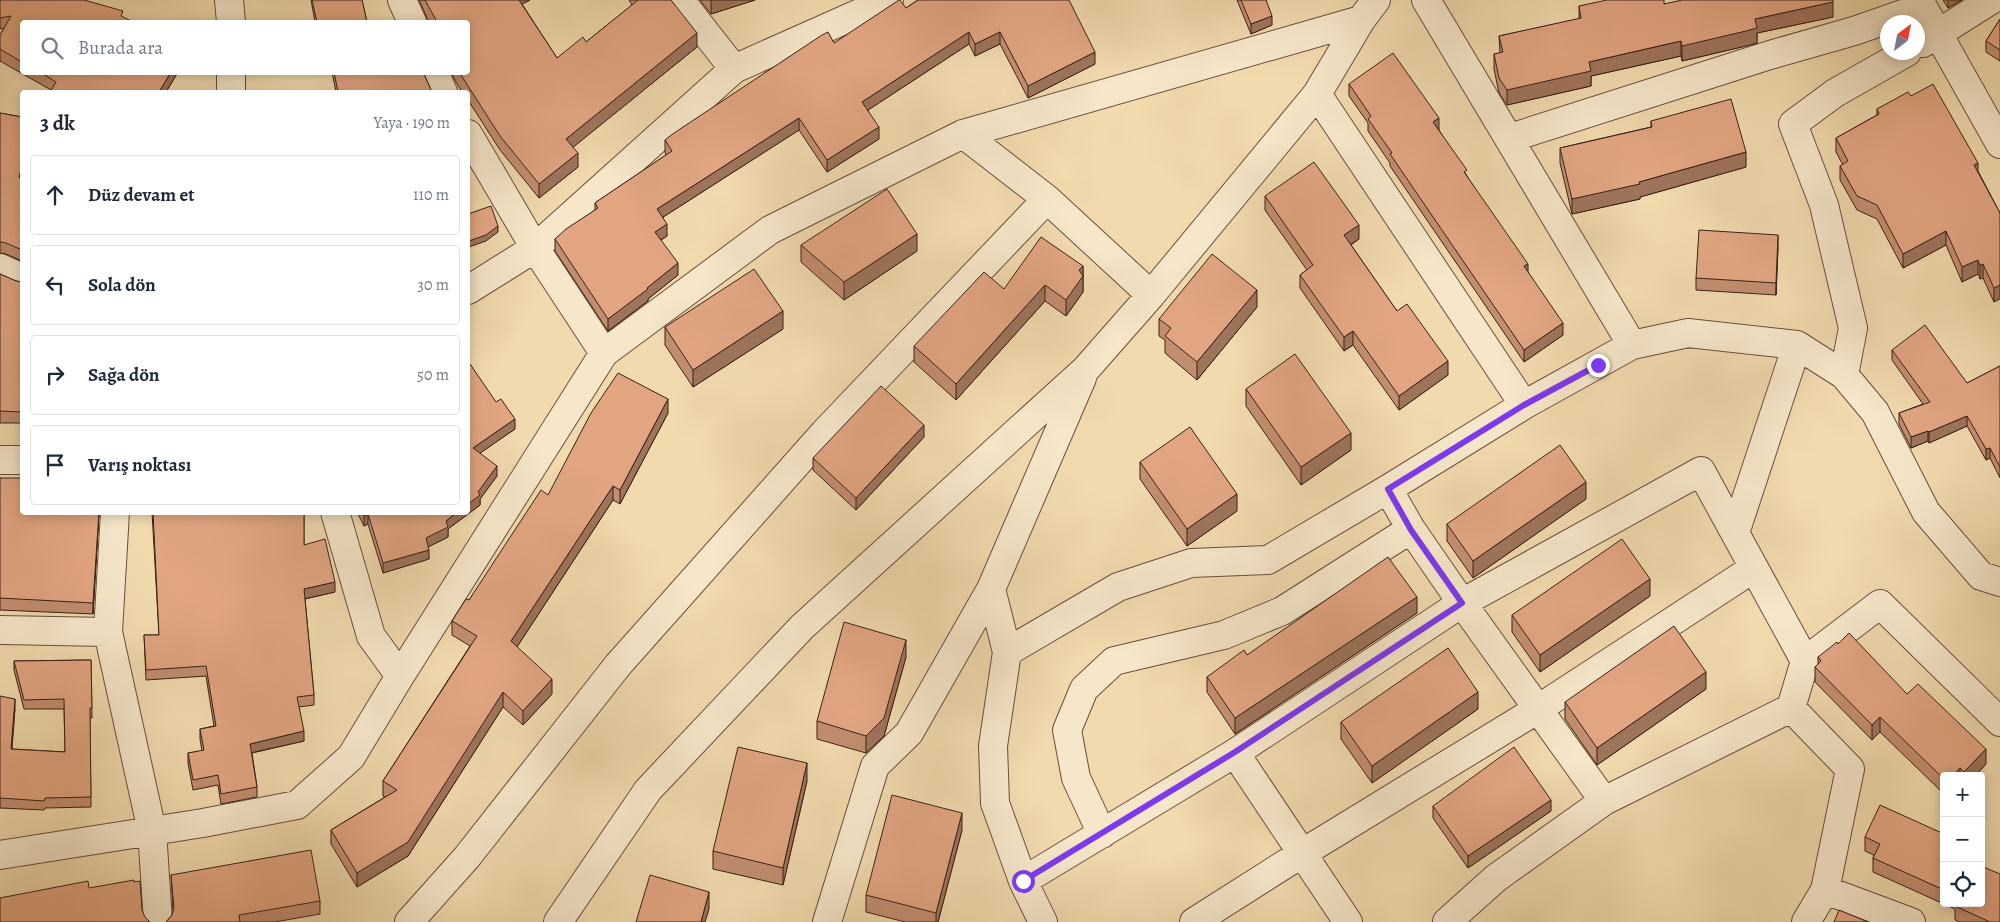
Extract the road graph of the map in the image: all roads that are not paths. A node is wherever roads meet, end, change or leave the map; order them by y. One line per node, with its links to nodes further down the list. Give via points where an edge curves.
1 (229, 0): 9 (street)
2 (402, 0): 10 (street)
3 (680, 0): 13 (street)
4 (889, 0): 13 (street)
5 (1426, 0): 21 (street)
6 (1992, 0): 11 (street)
7 (1921, 3): 11 (street); 21 (street, via 1854,31)
8 (1368, 10): 18 (street); 19 (street)
9 (231, 20)
10 (411, 20)
11 (1928, 41): 22 (street)
12 (1893, 60): 33 (street, via 1835,93 1793,124 1824,205 1853,328)
13 (734, 69): 24 (street)
14 (231, 75): 16 (street)
15 (435, 75): 17 (street)
16 (231, 90)
17 (442, 90)
18 (1316, 94): 28 (street); 34 (street)
19 (963, 134): 23 (street); 31 (street, via 770,230)
20 (470, 137): 24 (street)
21 (1510, 138): 29 (street)
22 (2000, 144)
23 (1047, 199): 28 (street); 63 (street, via 824,433 618,665 467,857)
24 (535, 248): 27 (street); 31 (street)
25 (0, 268): 26 (street)
26 (20, 277)
27 (470, 289)
28 (1151, 295): 32 (street)
29 (1632, 345): 30 (street, via 1688,332); 34 (street)
30 (1797, 345): 33 (street); 41 (street)
31 (604, 353): 50 (street)
32 (1086, 369): 44 (street); 64 (street, via 802,626 648,790)
33 (1844, 374): 43 (street, via 1874,412 1926,512 1981,576)
34 (1524, 405): 37 (street)
35 (0, 460): 36 (street)
36 (20, 460)
37 (1388, 489): 40 (street); 48 (street, via 1268,560 1191,563 1118,586)
38 (115, 515): 47 (street)
39 (336, 515): 50 (street, via 371,636)
40 (1411, 530): 45 (street); 57 (street, via 1282,611 1224,634 1114,661 1084,689 1067,730 1076,778)
41 (1734, 533): 42 (street); 45 (street, via 1700,471)
42 (1754, 568): 49 (street); 52 (street)
43 (2000, 582)
44 (991, 589): 48 (street); 65 (street, via 909,733 875,766)
45 (1462, 603): 52 (street); 54 (street)
46 (0, 630): 47 (street)
47 (108, 632): 56 (street)
48 (1007, 652): 60 (street, via 993,746 995,803)
49 (1805, 661): 51 (street); 53 (street, via 1880,604)
50 (400, 676): 56 (street, via 350,757 298,804)
51 (1791, 708): 55 (street); 61 (street, via 1850,769)
52 (1538, 710): 55 (street); 59 (street)
53 (2000, 722)
54 (1235, 752): 57 (street); 59 (street)
55 (1604, 801): 69 (street, via 1496,878)
56 (152, 831): 58 (street); 62 (street)
57 (1102, 834): 60 (street)
58 (0, 854)
59 (1301, 854): 67 (street); 68 (street)
60 (1023, 881): 66 (street)
61 (1825, 890): 70 (street); 71 (street)
62 (158, 922)
63 (409, 922)
64 (558, 922)
65 (827, 922)
66 (1043, 922)
67 (1194, 922)
68 (1348, 922)
69 (1448, 922)
70 (1806, 922)
71 (1911, 922)

